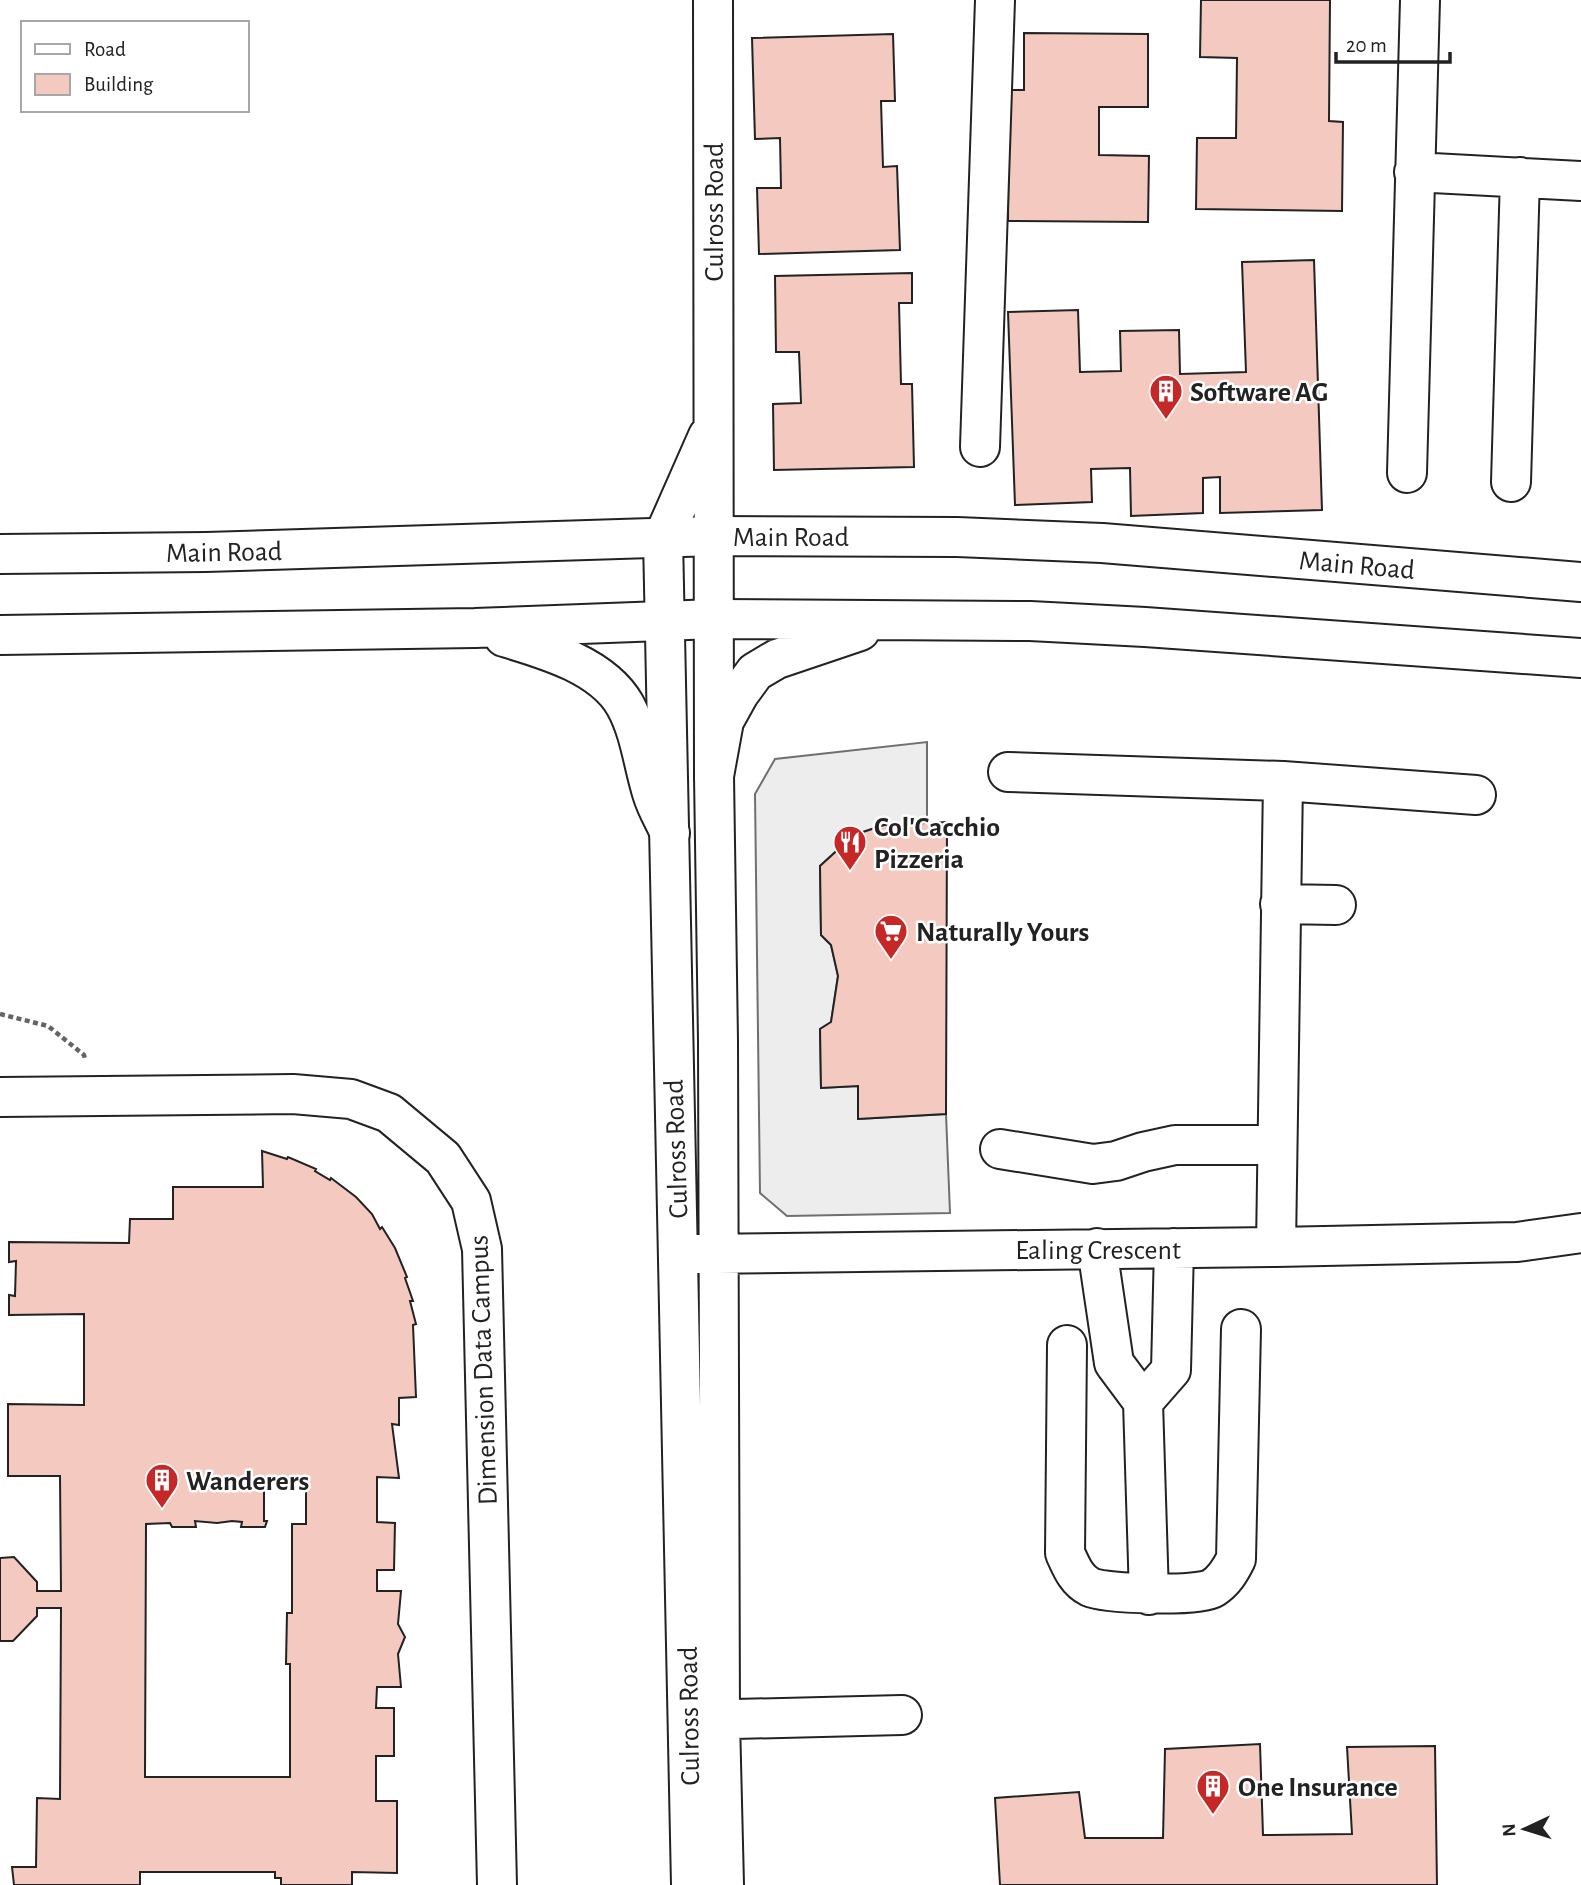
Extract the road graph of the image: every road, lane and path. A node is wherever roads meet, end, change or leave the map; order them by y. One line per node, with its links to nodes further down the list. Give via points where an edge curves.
1 (713, 0): 7 (street, Culross Road)
2 (995, 0): 8 (street)
3 (1419, 0): 4 (street)
4 (1414, 172): 5 (street); 9 (street)
5 (1520, 177): 6 (street); 10 (street)
6 (1581, 181)
7 (714, 424): 11 (street, Culross Road); 12 (street, Culross Road)
8 (980, 447)
9 (1407, 474)
10 (1511, 482)
11 (715, 536): 12 (street, Main Road); 14 (street, Main Road, via 1102,543); 15 (street, Culross Road)
12 (663, 538): 13 (street, Main Road); 17 (street, Culross Road)
13 (0, 554)
14 (1581, 582)
15 (715, 620): 16 (street); 17 (street); 22 (street, Culross Road)
16 (892, 620): 20 (street, via 1145,626); 22 (street, via 777,659 755,672 724,721)
17 (665, 621): 18 (street); 25 (street, Culross Road)
18 (475, 628): 19 (street); 25 (street, via 556,653 606,684 624,703 652,796)
19 (0, 635)
20 (1581, 658)
21 (1008, 772): 23 (street)
22 (714, 776): 37 (street, Culross Road)
23 (1283, 781): 24 (street); 26 (street)
24 (1476, 795)
25 (670, 833): 38 (street, Culross Road)
26 (1280, 904): 27 (street); 31 (street)
27 (1336, 905)
28 (0, 1014): 29 (path, via 48,1026 84,1055)
29 (98, 1096): 30 (street, Dimension Data Campus); 45 (street, Dimension Data Campus, via 293,1094 351,1099 389,1113 443,1158 471,1201 482,1250)
30 (0, 1097)
31 (1276, 1145): 32 (street, via 1175,1145 1093,1164); 34 (street)
32 (1000, 1149)
33 (1581, 1233): 34 (street, Ealing Crescent, via 1517,1242)
34 (1276, 1247): 36 (street, Ealing Crescent)
35 (1097, 1248): 36 (street, Ealing Crescent); 37 (street, Ealing Crescent); 41 (street, via 1114,1363)
36 (1174, 1248): 41 (street, via 1171,1370)
37 (718, 1252): 38 (street, Ealing Crescent); 44 (street, Culross Road)
38 (679, 1255): 44 (street, Culross Road)
39 (1241, 1329): 42 (street, via 1236,1559 1228,1575 1210,1590)
40 (1067, 1345): 42 (street, via 1065,1553 1075,1575 1091,1588)
41 (1143, 1402): 42 (street)
42 (1149, 1595)
43 (902, 1715): 44 (street)
44 (704, 1720): 46 (street, Culross Road); 47 (street, Culross Road)
45 (497, 1885)
46 (691, 1885)
47 (724, 1885)

